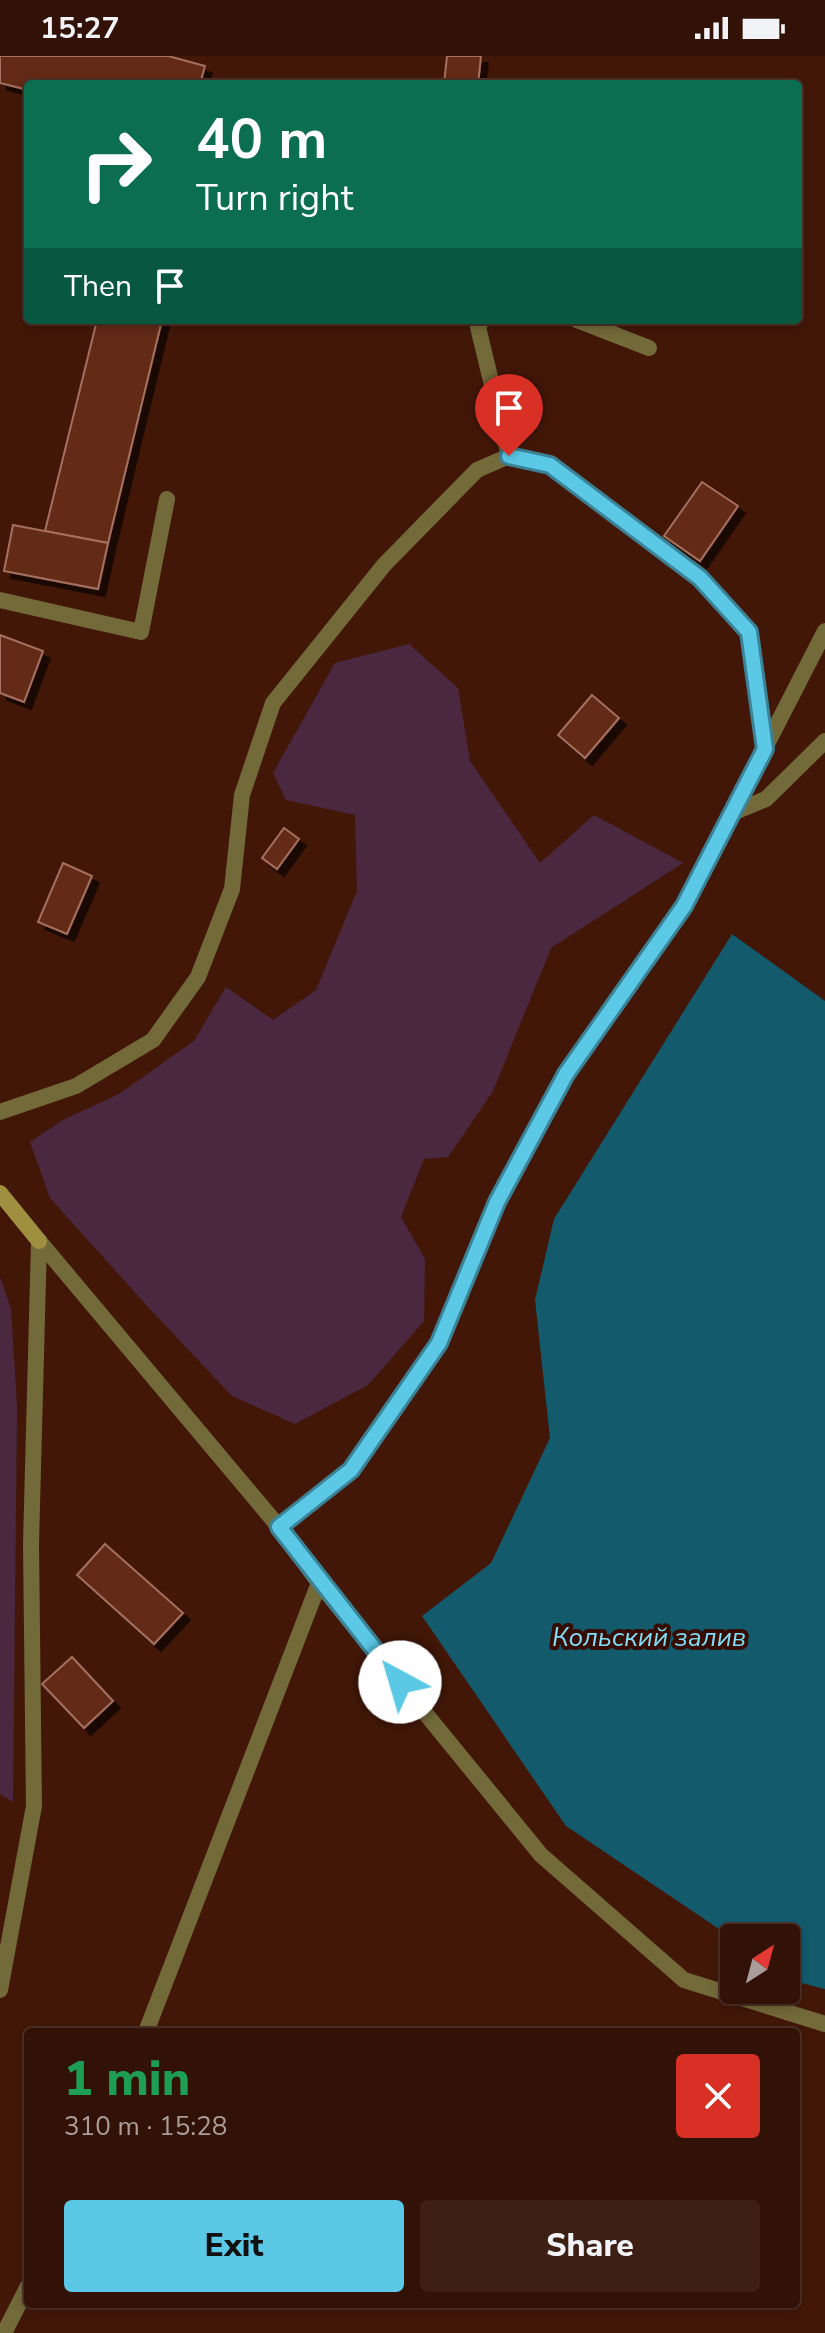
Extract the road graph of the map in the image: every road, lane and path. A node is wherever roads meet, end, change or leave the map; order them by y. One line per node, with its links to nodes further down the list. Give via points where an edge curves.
1 (480, 324): 4 (street)
2 (587, 324): 3 (street)
3 (649, 348)
4 (509, 456): 9 (street, via 550,465 700,578 749,632); 11 (street, via 477,470 384,565 273,703 242,795 232,889 198,977 153,1040 76,1086)
5 (167, 499): 6 (street, via 141,632)
6 (0, 600)
7 (825, 631): 9 (street)
8 (825, 741): 10 (street, via 766,799)
9 (765, 749): 10 (street)
10 (732, 813): 14 (street, via 684,906 566,1074 497,1202 439,1343 351,1470)
11 (0, 1112)
12 (0, 1193): 13 (street)
13 (39, 1241): 14 (street); 16 (street, via 31,1544 34,1806)
14 (279, 1527): 15 (street)
15 (319, 1583): 17 (street, via 541,1855 684,1980); 18 (street)
16 (0, 1990)
17 (825, 2024)
18 (148, 2028)
19 (24, 2294): 20 (street)
20 (4, 2333)

